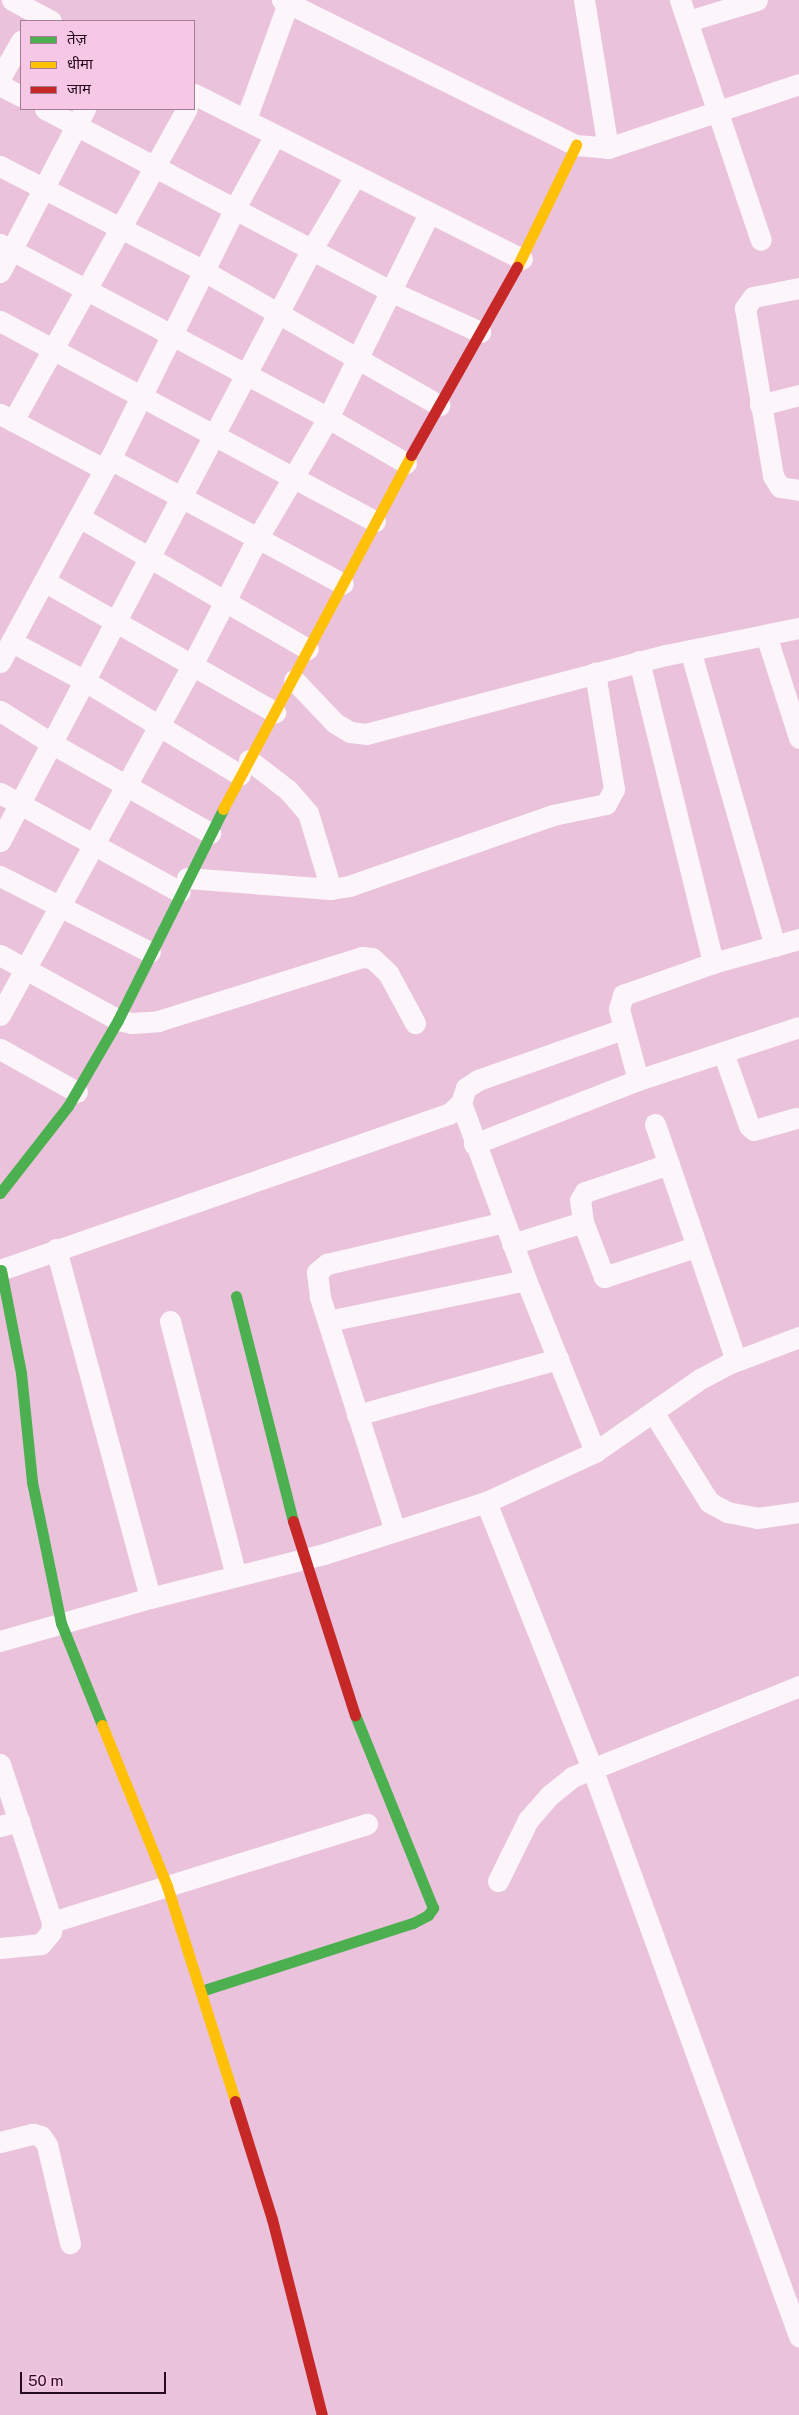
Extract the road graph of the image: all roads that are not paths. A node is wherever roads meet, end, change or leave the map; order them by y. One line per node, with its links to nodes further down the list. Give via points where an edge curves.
1 (12, 0): 6 (street)
2 (584, 0): 21 (street)
3 (680, 0): 7 (street)
4 (757, 0): 7 (street)
5 (287, 1): 18 (street); 20 (street)
6 (40, 19)
7 (688, 21): 16 (street)
8 (20, 43): 9 (street)
9 (0, 78)
10 (799, 84): 16 (street)
11 (0, 85): 12 (street)
12 (20, 95)
13 (195, 99): 18 (street)
14 (50, 110): 17 (street)
15 (186, 110): 23 (street)
16 (718, 111): 21 (street); 29 (street)
17 (81, 117): 23 (street); 25 (street)
18 (246, 119): 19 (street)
19 (276, 135): 24 (street); 26 (street)
20 (576, 146): 21 (street); 32 (street)
21 (608, 148)
22 (0, 166): 25 (street)
23 (155, 167): 26 (street); 28 (street)
24 (355, 176): 27 (street); 31 (street)
25 (44, 188): 28 (street); 30 (street)
26 (235, 208): 31 (street); 33 (street)
27 (429, 214): 32 (street); 37 (street)
28 (120, 228): 33 (street); 36 (street)
29 (761, 240)
30 (6, 247): 34 (street); 36 (street)
31 (312, 250): 37 (street); 38 (street)
32 (522, 258): 40 (street)
33 (204, 271): 38 (street); 41 (street)
34 (0, 272)
35 (799, 288): 48 (street, via 753,297 745,308)
36 (87, 289): 41 (street); 42 (street)
37 (392, 292): 40 (street); 43 (street)
38 (280, 314): 43 (street); 44 (street)
39 (0, 321): 42 (street)
40 (480, 332): 47 (street)
41 (171, 335): 44 (street); 46 (street)
42 (53, 349): 46 (street); 49 (street)
43 (358, 359): 47 (street); 50 (street)
44 (247, 374): 50 (street); 51 (street)
45 (799, 395): 48 (street)
46 (142, 396): 51 (street); 53 (street)
47 (439, 405): 52 (street)
48 (760, 405): 55 (street, via 773,476 780,487)
49 (7, 418): 53 (street)
50 (328, 418): 52 (street); 54 (street)
51 (215, 434): 54 (street); 56 (street)
52 (406, 463): 58 (street)
53 (107, 464): 56 (street); 57 (street)
54 (294, 479): 58 (street); 59 (street)
55 (799, 490)
56 (182, 497): 59 (street); 60 (street)
57 (79, 517): 60 (street); 61 (street)
58 (375, 521): 62 (street)
59 (257, 539): 62 (street); 63 (street)
60 (150, 557): 63 (street); 64 (street)
61 (44, 580): 64 (street); 67 (street)
62 (343, 584): 68 (street)
63 (225, 601): 68 (street); 72 (street)
64 (116, 624): 72 (street); 75 (street)
65 (799, 628): 66 (street)
66 (766, 635): 69 (street); 79 (street)
67 (12, 642): 71 (street); 75 (street)
68 (308, 649): 74 (street)
69 (690, 650): 70 (street); 93 (street)
70 (639, 661): 73 (street); 96 (street)
71 (0, 662)
72 (191, 667): 77 (street); 78 (street)
73 (596, 673): 74 (street, via 366,734 350,732 335,723); 90 (street, via 614,789 606,804 553,815 349,886)
74 (294, 680): 77 (street)
75 (85, 681): 78 (street); 80 (street)
76 (0, 711): 80 (street)
77 (275, 712): 81 (street)
78 (157, 727): 81 (street); 82 (street)
79 (799, 738)
80 (51, 744): 82 (street); 84 (street)
81 (244, 768): 85 (street); 90 (street, via 288,790 308,813)
82 (124, 784): 85 (street); 87 (street)
83 (0, 793): 84 (street)
84 (19, 805): 86 (street); 87 (street)
85 (210, 833): 89 (street)
86 (0, 841)
87 (93, 844): 89 (street); 91 (street)
88 (0, 876): 91 (street)
89 (183, 885): 90 (street); 94 (street)
90 (331, 889)
91 (60, 905): 94 (street); 97 (street)
92 (799, 939): 93 (street)
93 (775, 946): 96 (street)
94 (150, 952): 99 (street)
95 (0, 955): 97 (street)
96 (713, 964): 102 (street, via 623,995 619,1009)
97 (28, 969): 98 (street); 99 (street)
98 (0, 1015)
99 (118, 1020): 100 (street, via 132,1023 158,1021 362,957 380,962); 106 (street)
100 (415, 1023)
101 (799, 1027): 104 (street)
102 (623, 1029): 105 (street); 107 (street, via 478,1080 466,1088)
103 (0, 1049): 106 (street)
104 (723, 1052): 105 (street); 108 (street, via 749,1126 754,1130)
105 (638, 1080): 110 (street)
106 (77, 1092): 112 (street)
107 (461, 1103): 110 (street); 117 (street, via 442,1117)
108 (796, 1118)
109 (655, 1124): 111 (street)
110 (474, 1144): 113 (street)
111 (669, 1164): 114 (street, via 585,1192 580,1200); 116 (street)
112 (0, 1193)
113 (504, 1222): 115 (street); 122 (street, via 321,1267 316,1278)
114 (583, 1222): 115 (street); 116 (street, via 604,1278)
115 (512, 1244): 119 (street)
116 (695, 1246): 125 (street)
117 (56, 1249): 118 (street); 134 (street)
118 (1, 1270): 135 (street, via 20,1373 33,1491)
119 (526, 1280): 122 (street); 124 (street)
120 (236, 1296): 132 (street)
121 (170, 1321): 133 (street)
122 (328, 1321): 127 (street)
123 (799, 1337): 125 (street)
124 (558, 1359): 127 (street); 128 (street)
125 (736, 1361): 126 (street, via 700,1378)
126 (652, 1412): 128 (street); 130 (street, via 708,1502 727,1512 756,1518)
127 (357, 1415): 131 (street)
128 (595, 1452): 129 (street)
129 (486, 1502): 131 (street); 139 (street)
130 (799, 1512)
131 (395, 1531): 132 (street)
132 (304, 1559): 133 (street); 146 (street, via 352,1708 433,1908 428,1915 413,1923)
133 (236, 1576): 134 (street)
134 (150, 1598): 135 (street)
135 (61, 1623): 136 (street); 143 (street)
136 (0, 1641)
137 (799, 1686): 139 (street)
138 (0, 1764): 140 (street)
139 (592, 1768): 142 (street, via 550,1795 528,1820); 149 (street)
140 (9, 1823): 144 (street)
141 (367, 1824): 143 (street)
142 (498, 1881)
143 (167, 1886): 144 (street); 146 (street)
144 (52, 1922): 145 (street, via 51,1932 41,1944)
145 (0, 1948)
146 (201, 1992): 150 (street, via 272,2219)
147 (0, 2142): 148 (street, via 33,2134 41,2136 48,2145)
148 (70, 2243)
149 (799, 2336)
150 (322, 2415)

